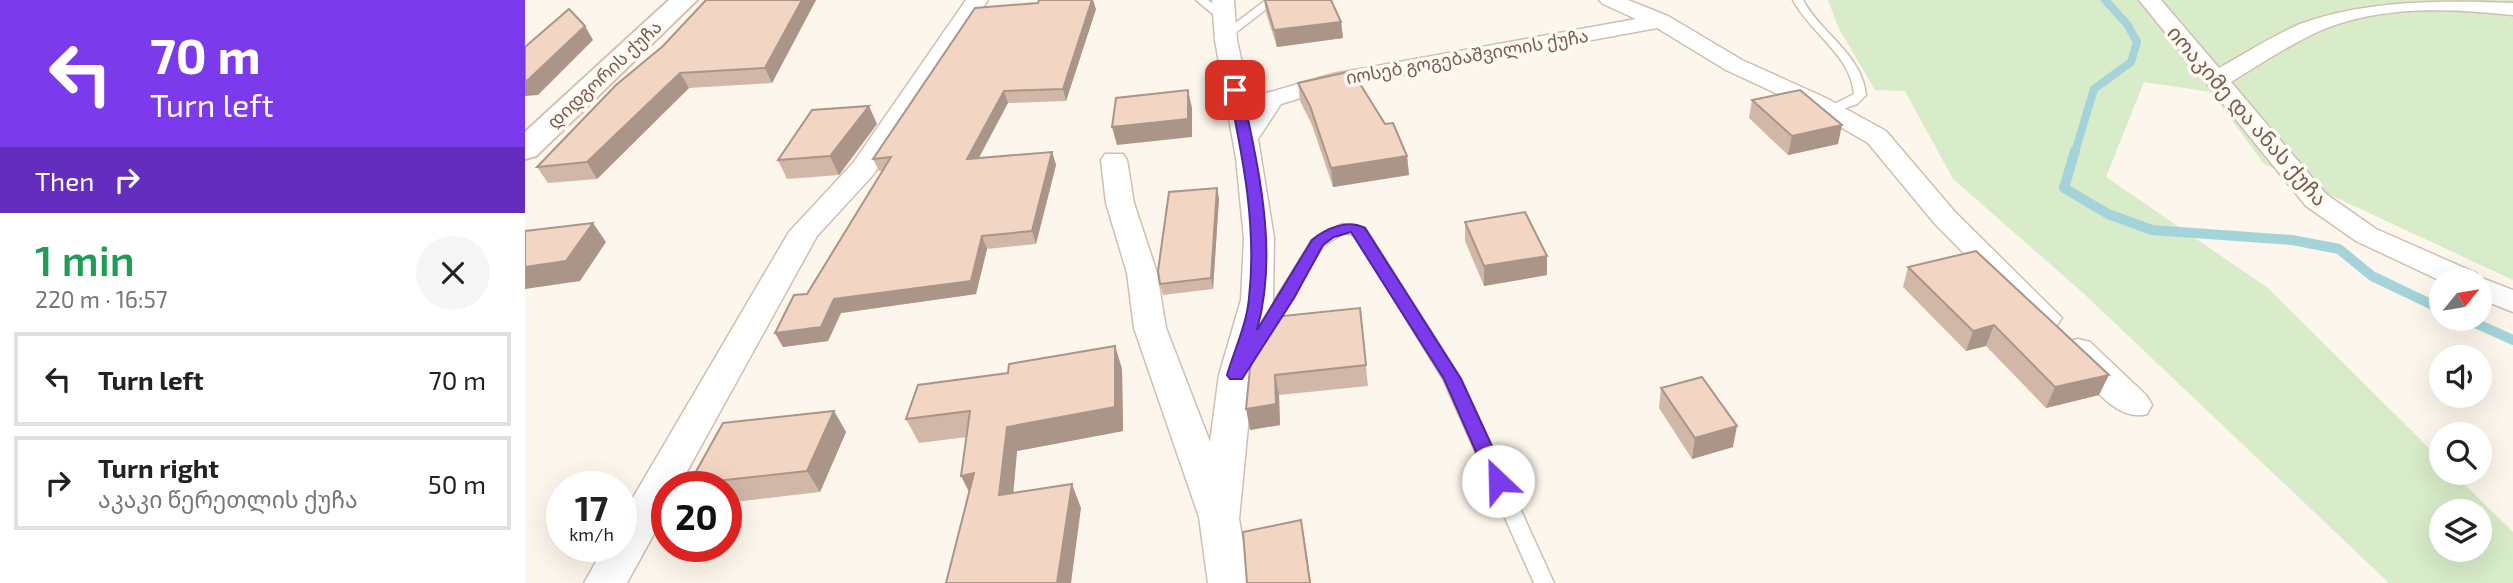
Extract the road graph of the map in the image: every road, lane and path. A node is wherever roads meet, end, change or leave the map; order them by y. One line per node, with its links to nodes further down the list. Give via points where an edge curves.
1 (684, 0): 14 (street, დიდგორის ქუჩა)
2 (977, 0): 22 (street, via 863,169 804,232)
3 (1201, 0): 9 (lane)
4 (1273, 0): 9 (lane)
5 (1610, 0): 10 (street)
6 (1798, 0): 12 (lane, via 1812,25 1860,81 1860,95)
7 (2150, 0): 11 (street, იოაკიმე და ანას ქუჩა)
8 (2513, 9): 11 (street, via 2490,4 2382,6 2311,27)
9 (1224, 18): 13 (street)
10 (1660, 21): 12 (street, via 1734,65); 13 (street, იოსებ გოგებაშვილის ქუჩა, via 1333,81 1272,99)
11 (2215, 81): 16 (street, იოაკიმე და ანას ქუჩა, via 2316,200 2366,235)
12 (1828, 110): 20 (street, via 1877,137 1945,218)
13 (1245, 139): 19 (street, via 1259,238 1258,288)
14 (525, 149)
15 (1114, 160): 21 (street, via 1120,203 1142,273 1150,328)
16 (2439, 268)
17 (2492, 292): 18 (street)
18 (2513, 302)
19 (1236, 375): 21 (street); 24 (lane, via 1317,243 1342,228 1360,231 1452,379)
20 (2134, 405)
21 (1219, 519): 23 (street)
22 (605, 583)
23 (1229, 583)
24 (1543, 583)

